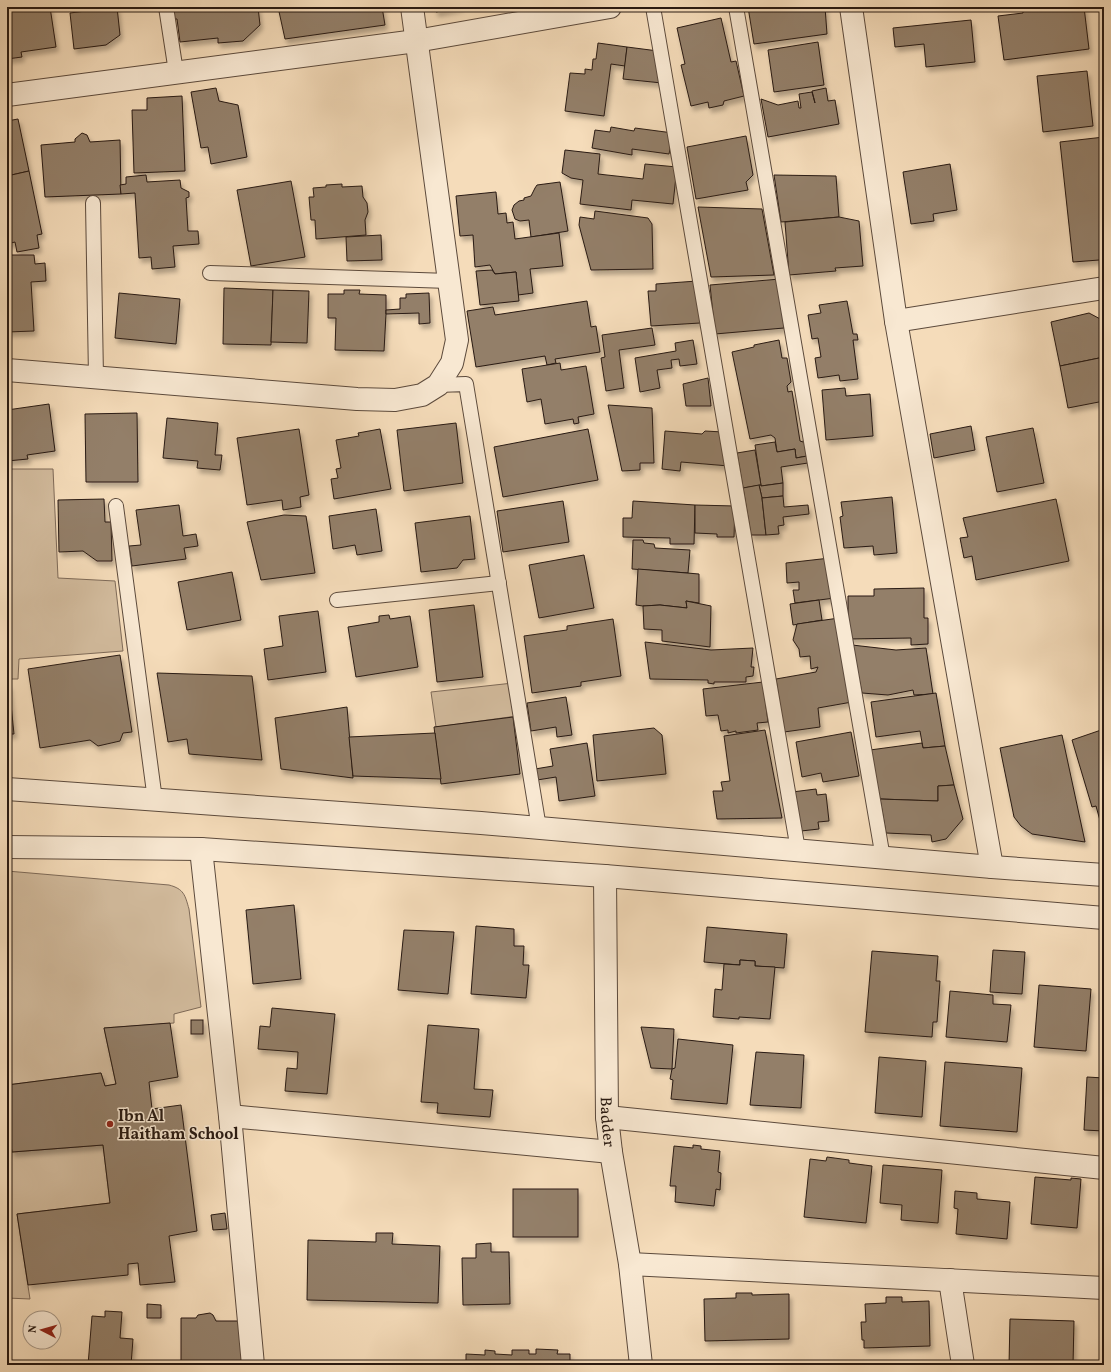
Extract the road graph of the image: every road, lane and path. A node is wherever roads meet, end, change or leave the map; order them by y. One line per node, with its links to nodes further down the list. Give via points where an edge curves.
1 (166, 7): 8 (lane)
2 (412, 7): 7 (street)
3 (610, 7): 7 (street)
4 (653, 7): 26 (lane)
5 (736, 7): 27 (lane)
6 (852, 7): 14 (street)
7 (416, 41): 8 (street); 12 (street)
8 (176, 72): 9 (street)
9 (7, 95)
10 (93, 203): 16 (lane)
11 (210, 272): 12 (lane)
12 (449, 281): 17 (street, via 457,340 452,363)
13 (1104, 288): 14 (street)
14 (896, 321): 28 (street)
15 (7, 370): 16 (street)
16 (96, 377): 17 (street, via 395,400 422,395)
17 (438, 384): 19 (lane, via 466,384)
18 (116, 506): 22 (lane)
19 (499, 583): 20 (lane); 23 (lane)
20 (337, 600)
21 (7, 788): 22 (street)
22 (155, 800): 23 (street)
23 (539, 828): 26 (street)
24 (7, 847): 25 (street)
25 (201, 849): 30 (street); 32 (street)
26 (798, 850): 27 (street)
27 (883, 858): 28 (street)
28 (992, 867): 29 (street)
29 (1104, 875)
30 (605, 876): 31 (street); 33 (street, Badder)
31 (1104, 918)
32 (230, 1116): 34 (street); 39 (street)
33 (607, 1117): 34 (street, Badder); 35 (street)
34 (611, 1152): 36 (street, Badder)
35 (1104, 1168)
36 (630, 1264): 37 (street); 40 (street, Badder)
37 (950, 1280): 38 (street); 41 (street)
38 (1104, 1288)
39 (253, 1365)
40 (642, 1365)
41 (962, 1365)

